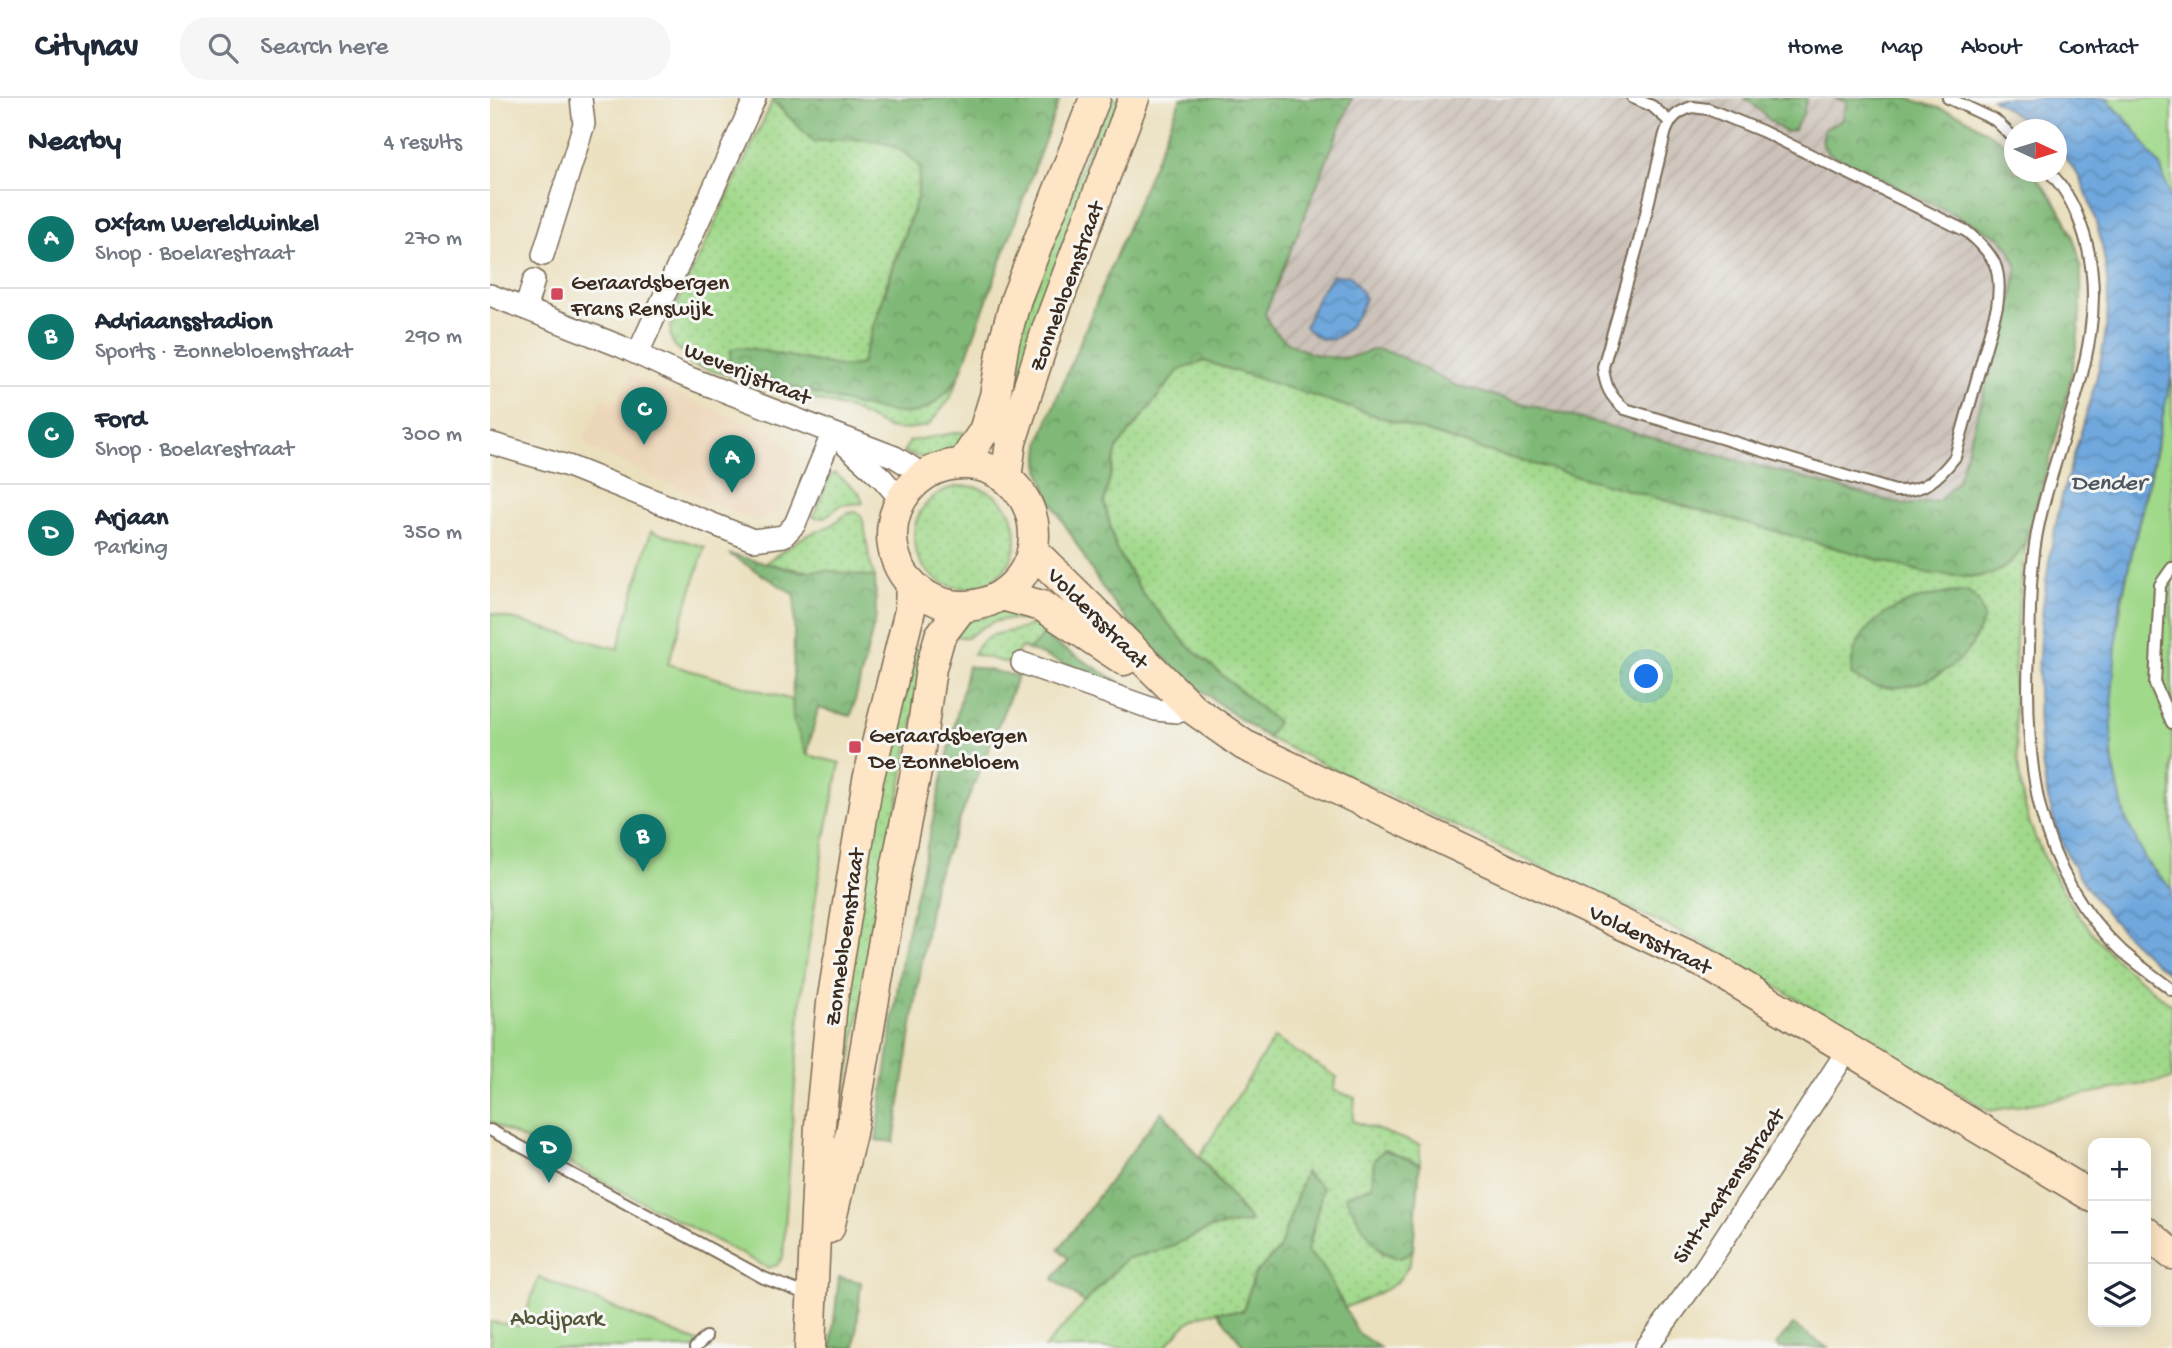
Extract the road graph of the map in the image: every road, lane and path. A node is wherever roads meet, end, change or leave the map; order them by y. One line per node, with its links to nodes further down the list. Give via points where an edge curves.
1 (582, 98): 9 (street)
2 (594, 98): 9 (street)
3 (755, 98): 16 (street)
4 (1095, 98): 19 (main road, Zonnebloemstraat, via 1016,299 984,431)
5 (1135, 98): 21 (main road, Zonnebloemstraat, via 1048,327 1011,442)
6 (1633, 98): 8 (lane)
7 (1948, 98): 10 (lane)
8 (1669, 121): 8 (lane, via 1603,367 1612,398 1625,409 1895,491 1916,491 1940,477 1955,457 1997,307 1998,268 1989,253 1966,231 1725,115 1692,107)
9 (584, 124): 12 (street)
10 (2004, 129)
11 (2056, 182): 32 (lane, via 2076,210 2090,248 2095,310 2038,524 2027,691 2030,765 2040,816 2059,863 2090,913 2121,950)
12 (543, 255)
13 (534, 280): 15 (street)
14 (490, 295): 15 (street, Weverijstraat)
15 (526, 307): 16 (street, Weverijstraat)
16 (638, 353): 17 (street, Weverijstraat)
17 (832, 434): 18 (street, via 794,524 784,536 753,540 568,466); 20 (street, Weverijstraat, via 895,457); 22 (street, Weverijstraat)
18 (490, 443)
19 (963, 463): 20 (main road); 21 (main road)
20 (924, 475): 22 (main road)
21 (1006, 478): 23 (main road, via 1031,512)
22 (901, 500): 25 (main road, via 892,531 894,555)
23 (1033, 551): 26 (main road, via 1017,582); 29 (main road, Voldersstraat)
24 (2172, 568): 31 (lane, via 2160,585 2155,684)
25 (911, 583): 27 (main road, via 929,598); 34 (main road, Zonnebloemstraat, via 910,610 868,779 846,902)
26 (1002, 595): 27 (main road); 29 (main road, Voldersstraat, via 1042,607)
27 (962, 607): 36 (main road, Zonnebloemstraat, via 940,636 930,668 918,762)
28 (1022, 663): 30 (street, Voldersstraat, via 1156,710)
29 (1165, 683): 30 (main road, Voldersstraat)
30 (1193, 709): 33 (main road, Voldersstraat, via 1244,745 1708,965)
31 (2172, 723)
32 (2172, 990)
33 (1849, 1048): 37 (main road, Voldersstraat); 44 (street, Sint-Martensstraat, via 1703,1271)
34 (820, 1125): 36 (main road, via 822,1141 831,1149 841,1148); 40 (main road, Zonnebloemstraat)
35 (490, 1130): 40 (lane, via 764,1278)
36 (850, 1136): 40 (main road, Zonnebloemstraat)
37 (2088, 1194)
38 (2151, 1236): 39 (main road)
39 (2172, 1254)
40 (813, 1297): 43 (main road, Zonnebloemstraat)
41 (706, 1337): 42 (lane)
42 (695, 1348)
43 (810, 1348)
44 (1646, 1348)

